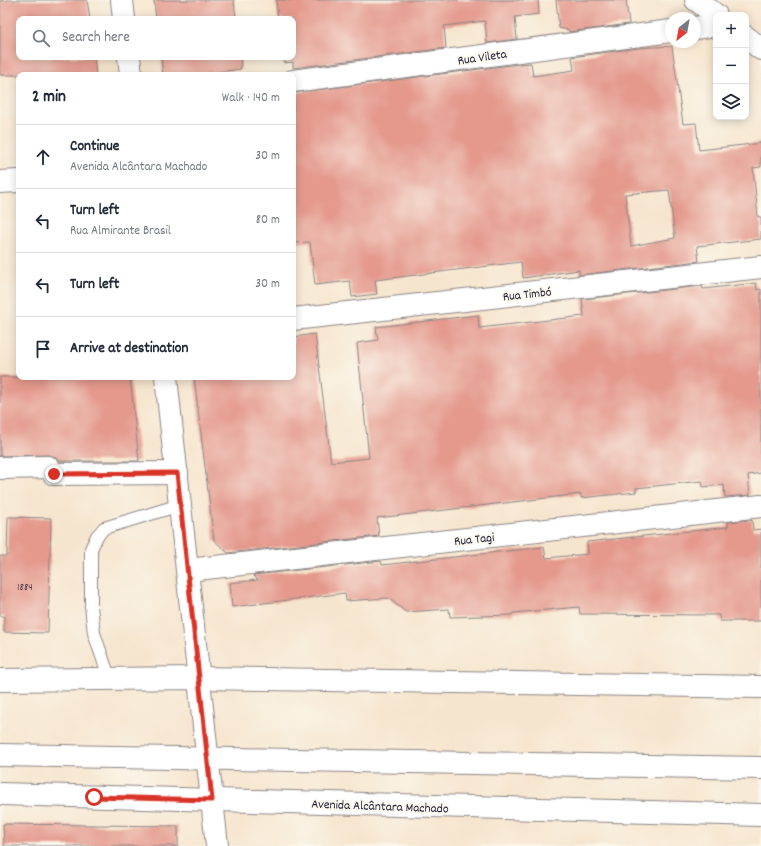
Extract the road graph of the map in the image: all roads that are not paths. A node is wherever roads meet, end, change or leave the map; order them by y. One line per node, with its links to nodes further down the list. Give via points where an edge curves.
1 (122, 0): 4 (main road)
2 (696, 0): 3 (main road)
3 (713, 13)
4 (124, 16)
5 (713, 26): 6 (main road)
6 (701, 27)
7 (665, 32): 12 (main road, Rua Vileta)
8 (749, 39): 9 (main road)
9 (761, 49)
10 (129, 60): 11 (main road)
11 (131, 72)
12 (296, 81)
13 (16, 181): 14 (main road)
14 (0, 182)
15 (761, 267): 16 (main road, Rua Timbó)
16 (296, 319)
17 (166, 380): 19 (main road)
18 (0, 468): 19 (main road, via 48,467 54,474)
19 (177, 473): 20 (main road)
20 (180, 505): 22 (main road); 25 (lane, via 104,528 91,549 91,606 94,633)
21 (761, 506): 22 (main road, Rua Tagi)
22 (188, 570): 23 (main road)
23 (199, 678): 25 (main road); 26 (main road); 28 (main road)
24 (0, 680): 25 (main road)
25 (110, 680)
26 (761, 687)
27 (0, 755): 28 (main road)
28 (206, 757): 29 (main road); 31 (main road)
29 (761, 768)
30 (0, 794): 31 (main road, Avenida Alcântara Machado)
31 (212, 800): 32 (main road, Avenida Alcântara Machado); 33 (main road)
32 (761, 815)
33 (217, 846)

